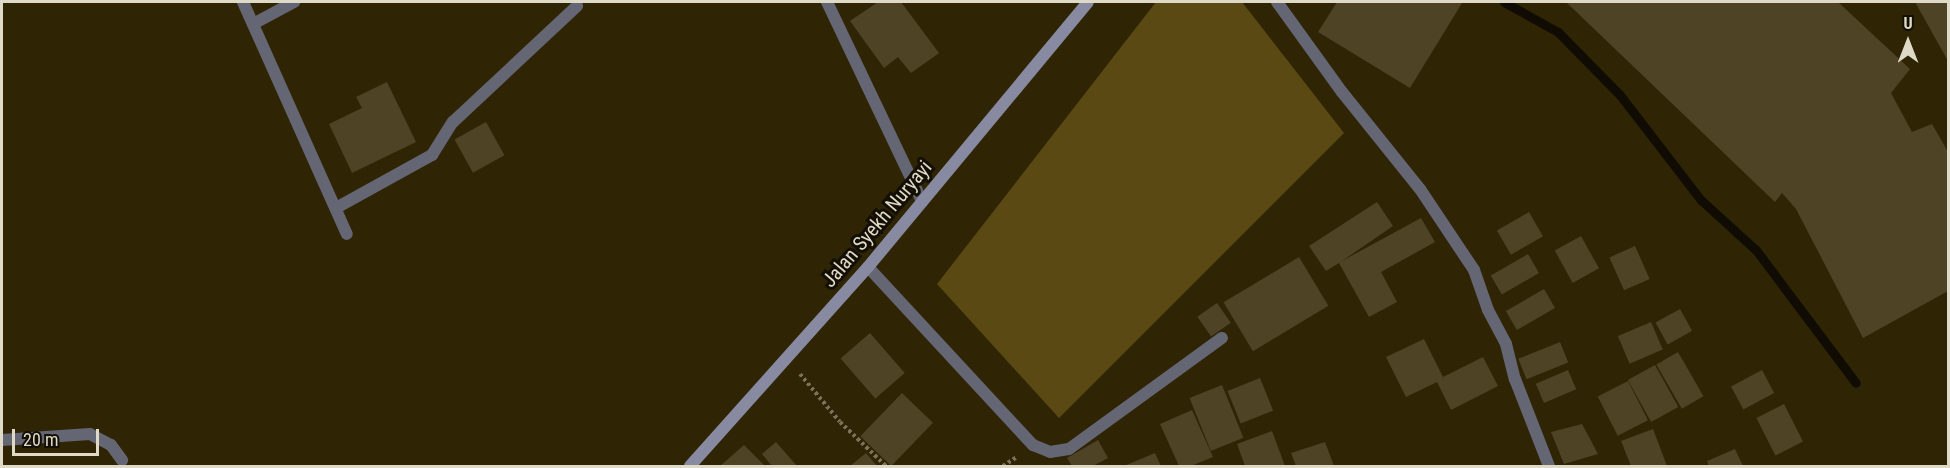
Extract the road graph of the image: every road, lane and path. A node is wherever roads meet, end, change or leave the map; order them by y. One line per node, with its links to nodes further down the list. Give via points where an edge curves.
1 (243, 2): 7 (street)
2 (294, 2): 7 (street)
3 (827, 2): 8 (street)
4 (1088, 2): 8 (main road, Jalan Syekh Nuryayi)
5 (1277, 2): 18 (street, via 1342,92 1420,189 1474,270 1488,310 1506,344 1515,379)
6 (577, 6): 9 (street, via 453,123 432,155)
7 (253, 24): 9 (street)
8 (922, 201): 11 (main road, Jalan Syekh Nuryayi)
9 (336, 208): 10 (street)
10 (347, 234)
11 (867, 267): 12 (street, via 1033,446 1050,452 1069,449); 13 (main road, Jalan Syekh Nuryayi)
12 (1222, 338)
13 (786, 357): 16 (main road, Jalan Syekh Nuryayi); 17 (path, via 840,422)
14 (2, 440): 15 (street, via 90,434 111,446)
15 (122, 460)
16 (690, 466)
17 (886, 466)
18 (1549, 466)

